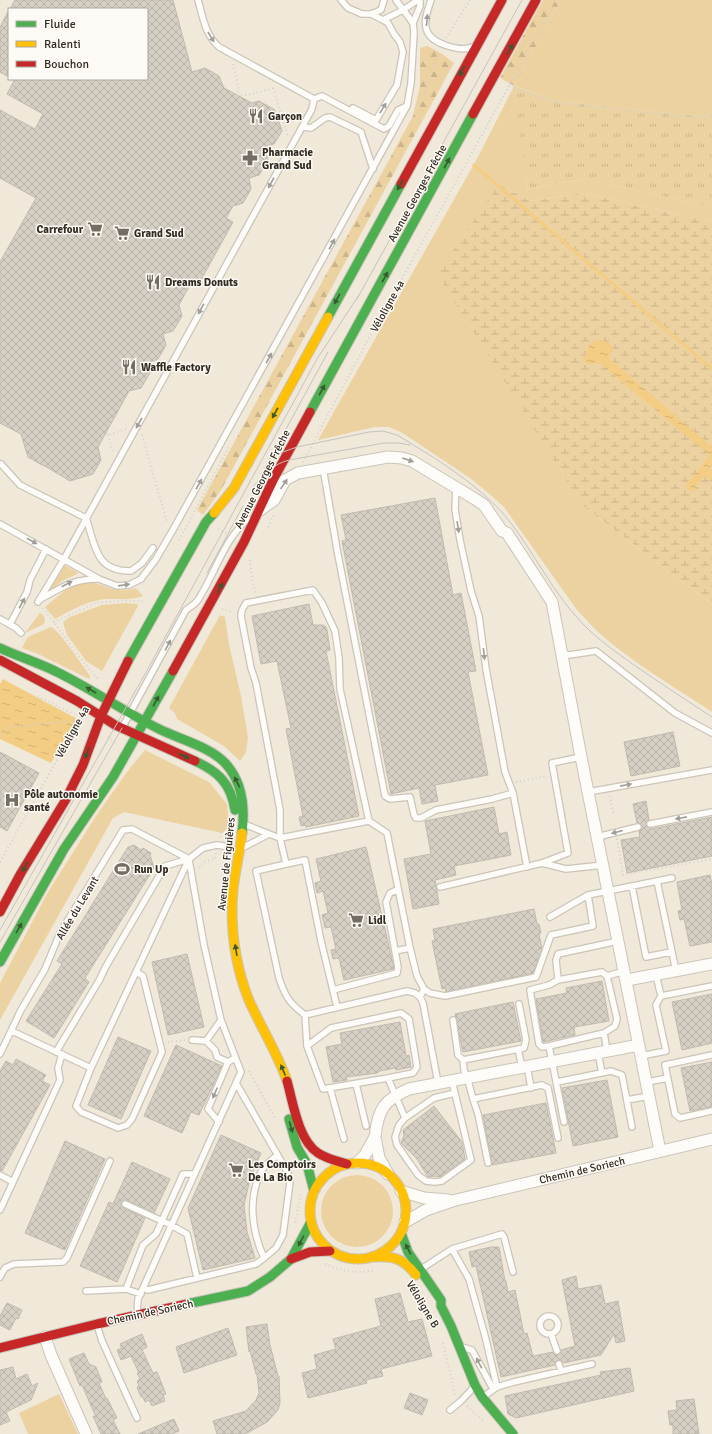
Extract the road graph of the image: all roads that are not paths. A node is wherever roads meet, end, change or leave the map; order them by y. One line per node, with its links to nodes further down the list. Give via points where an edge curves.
1 (198, 0): 14 (lane, one-way to 14, via 208,33 219,46)
2 (341, 0): 10 (lane, via 348,8 362,14)
3 (384, 0): 10 (lane, via 381,10)
4 (396, 0): 9 (lane)
5 (419, 0): 9 (lane); 12 (lane, via 420,6)
6 (431, 0): 13 (lane, one-way to 6, via 468,49 452,48 432,38 426,31 425,22)
7 (502, 0): 13 (main road, Avenue Georges Frêche)
8 (536, 0): 22 (main road, Avenue Georges Frêche, one-way to 8)
9 (403, 10): 11 (lane); 12 (lane)
10 (370, 14): 11 (lane)
11 (383, 20): 16 (lane, one-way to 11, via 376,120 397,85 403,52 400,42 388,23)
12 (413, 23): 15 (lane, via 411,83)
13 (476, 46): 35 (main road, Avenue Georges Frêche, one-way to 35, via 234,488 206,522)
14 (314, 99): 15 (lane, via 322,96 384,129 390,126 398,110); 17 (lane)
15 (407, 106): 18 (lane)
16 (353, 108)
17 (303, 126): 18 (lane, via 311,128 330,117 361,132); 23 (lane, one-way to 23)
18 (373, 169): 27 (lane, one-way to 18)
19 (0, 464): 23 (lane, via 20,485)
20 (323, 468): 21 (street, one-way to 21, via 388,457 402,458 412,461); 22 (street, one-way to 20, via 274,500 285,480 298,473); 45 (lane, via 385,796 390,799 410,797 414,815 421,818 436,810)
21 (456, 488): 33 (street, via 484,505 502,531 507,533 552,602); 45 (lane, one-way to 45, via 455,509 460,540 479,616 486,669 506,772)
22 (258, 511): 36 (lane, one-way to 22, via 186,610 197,601 240,526); 38 (main road, Avenue Georges Frêche, one-way to 22, via 244,542)
23 (86, 518): 26 (lane); 27 (lane, via 100,558 114,570 131,571 142,563 153,548)
24 (0, 524): 25 (lane, one-way to 25)
25 (46, 549): 26 (lane); 30 (lane, one-way to 25)
26 (64, 559): 28 (lane); 28 (lane, one-way to 28, via 39,601 70,583 85,578)
27 (156, 559): 28 (lane, one-way to 27, via 117,586 129,585 141,579)
28 (99, 579)
29 (0, 619): 30 (lane)
30 (10, 624): 31 (lane)
31 (20, 633)
32 (0, 648): 35 (main road, Avenue de Figuières, one-way to 32, via 44,666)
33 (562, 653): 40 (lane, via 569,655 596,652 676,713); 42 (street)
34 (0, 660): 37 (main road, Avenue de Figuières)
35 (108, 701): 36 (main road, Avenue de Figuières); 37 (main road, Avenue Georges Frêche)
36 (130, 714): 38 (main road, Avenue de Figuières); 39 (lane)
37 (101, 716): 39 (main road, Avenue de Figuières); 69 (main road, Avenue Georges Frêche, one-way to 69, via 83,765 65,801)
38 (145, 722): 41 (main road, Avenue Georges Frêche); 48 (main road, Avenue de Figuières, one-way to 38, via 241,789 224,761)
39 (122, 728): 41 (main road, Avenue de Figuières)
40 (712, 733)
41 (137, 736): 51 (main road, Avenue de Figuières, one-way to 51, via 195,761 218,774 233,797); 75 (main road, Avenue Georges Frêche, one-way to 41, via 64,849)
42 (581, 757): 44 (street); 58 (lane, via 552,763 568,853)
43 (712, 770): 44 (lane, one-way to 43)
44 (588, 792): 53 (street)
45 (513, 793): 61 (lane)
46 (712, 812): 49 (lane, one-way to 49)
47 (369, 821): 54 (lane); 54 (lane, via 340,688 335,631 322,603 313,590 246,602 242,616 280,810); 66 (lane, via 387,833)
48 (244, 824): 52 (lane); 55 (main road, Avenue de Figuières)
49 (650, 824)
50 (638, 827): 53 (lane, one-way to 53)
51 (234, 828)
52 (269, 834): 54 (lane); 55 (lane)
53 (597, 837): 60 (street)
54 (280, 838): 59 (lane)
55 (240, 849): 143 (main road, Avenue de Figuières, one-way to 55, via 326,1158 310,1146 302,1131 284,1073 241,979 233,928 233,897)
56 (230, 850): 57 (lane, via 217,845 203,848); 148 (main road, Avenue de Figuières, one-way to 148, via 224,897 224,929 233,980 271,1063 297,1148 308,1164)
57 (189, 859): 78 (lane); 91 (lane); 93 (lane, Allée du Levant, via 132,829 123,830 60,933 45,969); 101 (lane, via 165,866)
58 (542, 863): 60 (lane, via 566,869); 61 (lane)
59 (286, 864): 85 (lane, via 305,860); 90 (lane, via 256,871 278,978 292,1005)
60 (603, 865): 67 (street)
61 (527, 867): 65 (lane)
62 (672, 878): 63 (lane)
63 (657, 881): 64 (lane); 74 (lane)
64 (632, 886): 67 (lane); 74 (lane, via 646,957)
65 (440, 887)
66 (397, 890): 72 (lane); 73 (lane, via 390,893 386,902)
67 (608, 890): 68 (lane); 71 (street)
68 (588, 895): 70 (lane); 84 (lane, via 594,926 551,935 536,977 445,996)
69 (0, 912)
70 (550, 917)
71 (619, 941): 81 (street); 82 (lane, via 558,954)
72 (410, 948): 73 (lane); 84 (lane, via 417,976)
73 (395, 951): 85 (lane, via 397,973)
74 (671, 952): 77 (lane)
75 (0, 962)
76 (712, 964): 77 (street)
77 (676, 971): 79 (street)
78 (136, 972): 111 (lane); 111 (lane, via 143,976 162,1052 127,1125 118,1128 81,1112 76,1106)
79 (656, 975): 81 (street); 86 (lane)
80 (607, 976): 81 (lane); 82 (lane, via 602,972); 94 (lane, via 616,1019 615,1026)
81 (626, 976): 100 (street)
82 (558, 980): 98 (lane, via 549,986 530,990 539,1044 542,1047)
83 (712, 986): 86 (lane)
84 (424, 989): 87 (lane)
85 (333, 990): 89 (lane)
86 (661, 996): 100 (lane, via 656,1005 666,1051)
87 (420, 997): 89 (lane, via 407,991); 120 (lane)
88 (519, 1004): 99 (lane, via 526,1040 524,1048)
89 (337, 1007): 90 (lane)
90 (305, 1015): 97 (lane)
91 (221, 1020): 96 (lane); 106 (lane)
92 (453, 1020): 107 (lane, via 458,1055)
93 (12, 1031): 101 (lane); 103 (lane, Allée du Levant)
94 (604, 1033): 98 (lane); 102 (lane)
95 (192, 1040): 96 (lane)
96 (206, 1041): 109 (lane, via 217,1057)
97 (307, 1046): 114 (lane, via 331,1028 401,1013 409,1019 417,1067 413,1073); 122 (lane, via 323,1090)
98 (549, 1046): 108 (lane)
99 (518, 1049): 107 (lane); 110 (lane)
100 (640, 1051): 102 (street); 118 (street)
101 (56, 1052): 104 (lane)
102 (603, 1052): 108 (street); 112 (lane)
103 (0, 1054)
104 (62, 1054): 111 (lane); 147 (lane, via 58,1068 60,1080)
105 (712, 1055): 115 (lane, via 665,1065)
106 (235, 1058): 109 (lane); 119 (lane, via 241,1072)
107 (463, 1060): 113 (lane)
108 (553, 1061): 110 (street); 117 (lane)
109 (228, 1062): 131 (lane, one-way to 131, via 208,1109)
110 (525, 1067): 113 (street); 123 (lane)
111 (91, 1068)
112 (602, 1073): 117 (lane); 128 (lane, via 611,1071 622,1075)
113 (467, 1077): 116 (street); 127 (lane)
114 (388, 1078): 121 (lane); 125 (lane)
115 (668, 1078): 118 (lane); 129 (lane, via 675,1114 680,1118)
116 (452, 1080): 120 (street); 124 (lane)
117 (557, 1082): 132 (lane)
118 (646, 1082): 126 (street)
119 (236, 1083): 131 (lane); 140 (lane)
120 (438, 1083): 125 (street, via 409,1089)
121 (356, 1084): 122 (lane); 133 (lane)
122 (330, 1088): 137 (lane)
123 (531, 1088): 127 (lane); 136 (lane, via 542,1085 548,1088)
124 (455, 1093): 130 (lane, via 434,1098); 130 (lane, via 470,1160 442,1181 426,1181 418,1176 397,1145 395,1136 399,1124)
125 (396, 1095): 130 (lane); 135 (street, via 385,1103 376,1126)
126 (649, 1096): 128 (lane); 139 (street)
127 (473, 1099): 142 (lane)
128 (627, 1100): 134 (lane)
129 (712, 1112)
130 (405, 1118)
131 (219, 1122): 144 (lane)
132 (564, 1122)
133 (366, 1126)
134 (632, 1127)
135 (375, 1137): 143 (street, via 365,1155); 145 (street, via 379,1158)
136 (558, 1138)
137 (344, 1139)
138 (712, 1139): 139 (street, Chemin de Soriech)
139 (660, 1151): 150 (street, Chemin de Soriech)
140 (277, 1155): 161 (lane, via 262,1169 253,1195 253,1221); 161 (lane, via 288,1173 290,1182 283,1235 276,1248)
141 (110, 1161): 165 (lane, via 67,1258 63,1262 14,1264 5,1268)
142 (488, 1163)
143 (352, 1164): 145 (main road, via 373,1166); 148 (main road, via 334,1169 322,1179)
144 (194, 1174): 153 (lane, via 183,1174); 156 (lane)
145 (388, 1174): 149 (main road)
146 (0, 1175): 147 (lane)
147 (12, 1182): 152 (lane)
148 (314, 1191): 154 (main road, via 310,1204)
149 (401, 1191): 150 (street, Chemin de Soriech, via 424,1198); 155 (main road, via 405,1203)
150 (452, 1201): 155 (street, Chemin de Soriech, via 426,1210)
151 (125, 1204): 153 (lane)
152 (0, 1210)
153 (162, 1221): 156 (lane); 167 (lane, via 156,1234 144,1245)
154 (311, 1222): 159 (main road, via 321,1243); 162 (main road, Chemin de Soriech, one-way to 162)
155 (405, 1222): 157 (main road)
156 (171, 1225): 166 (lane, via 187,1234); 169 (lane)
157 (401, 1233): 160 (main road, via 385,1251); 163 (main road, one-way to 157, via 408,1252)
158 (452, 1249): 163 (lane); 164 (lane, via 502,1234); 182 (lane, via 469,1279 485,1336)
159 (330, 1251): 160 (main road, via 353,1259); 162 (main road, Chemin de Soriech, via 310,1252)
160 (372, 1257): 170 (main road, via 392,1256 409,1265 436,1304)
161 (264, 1258): 166 (lane, via 256,1264)
162 (291, 1259): 171 (main road, Chemin de Soriech, via 248,1291)
163 (421, 1269): 170 (main road, via 441,1300)
164 (513, 1272)
165 (0, 1277)
166 (197, 1278): 169 (lane)
167 (126, 1289): 168 (lane); 169 (lane)
168 (86, 1291)
169 (142, 1291): 171 (lane, via 138,1299)
170 (441, 1306): 175 (main road)
171 (137, 1315): 172 (main road, Chemin de Soriech)
172 (97, 1324): 174 (main road, Chemin de Soriech); 184 (lane)
173 (551, 1334): 177 (lane)
174 (45, 1337): 176 (main road, Chemin de Soriech); 185 (street)
175 (459, 1346): 181 (main road); 182 (main road, one-way to 175)
176 (0, 1348)
177 (557, 1351)
178 (560, 1364): 180 (lane)
179 (592, 1364): 180 (lane)
180 (561, 1371): 182 (lane, via 514,1382)
181 (475, 1385): 182 (main road); 183 (lane)
182 (490, 1392): 186 (main road)
183 (450, 1410)
184 (137, 1418)
185 (86, 1434)
186 (513, 1434)

